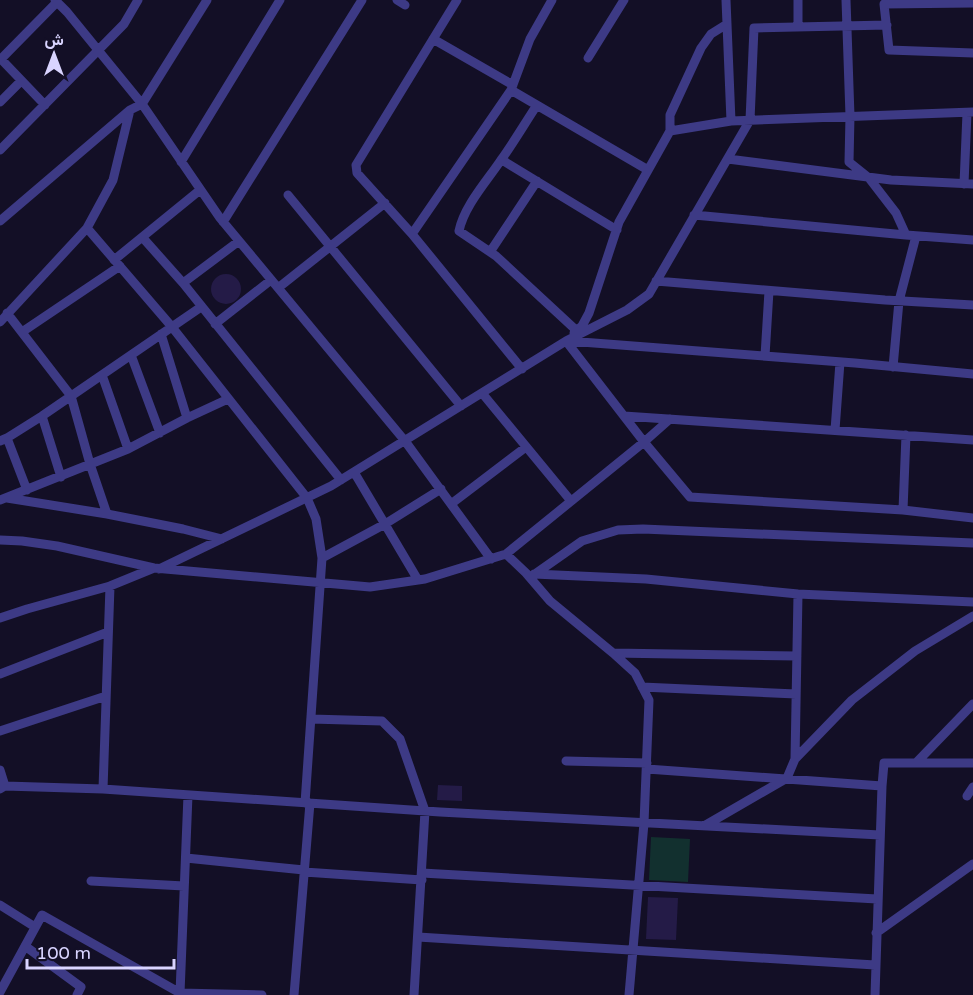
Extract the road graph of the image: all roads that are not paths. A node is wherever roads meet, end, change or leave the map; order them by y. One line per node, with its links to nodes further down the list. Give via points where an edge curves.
1 (138, 0): 18 (street, via 124,24)
2 (207, 0): 25 (street)
3 (280, 0): 37 (street)
4 (362, 0): 47 (street)
5 (457, 0): 17 (street)
6 (552, 0): 23 (street, via 530,39)
7 (624, 0): 20 (street)
8 (726, 0): 13 (street)
9 (798, 0): 16 (street)
10 (846, 0): 15 (street)
11 (56, 1): 18 (street); 21 (street)
12 (972, 3): 14 (street, via 884,4)
13 (727, 24): 32 (street); 33 (street, via 711,34 701,48 670,115)
14 (886, 25): 15 (street); 19 (street, via 889,50)
15 (847, 26): 16 (street); 30 (street)
16 (798, 27): 31 (street, via 754,28)
17 (433, 39): 23 (street); 44 (street, via 356,165 357,173)
18 (99, 51): 25 (street); 26 (street)
19 (973, 53)
20 (588, 58)
21 (0, 59): 22 (street)
22 (21, 81): 24 (street); 26 (street)
23 (512, 87): 27 (street); 50 (street)
24 (0, 102)
25 (142, 104): 28 (street); 37 (street)
26 (45, 105): 34 (street)
27 (537, 105): 36 (street); 38 (street)
28 (130, 110): 46 (street); 48 (street, via 112,180)
29 (970, 113): 30 (street); 41 (street)
30 (850, 116): 31 (street); 39 (street, via 849,162)
31 (750, 120): 32 (street); 35 (street)
32 (731, 121): 33 (street)
33 (669, 131): 38 (street)
34 (0, 150)
35 (728, 159): 39 (street); 45 (street)
36 (502, 160): 40 (street); 56 (street, via 460,223 459,231)
37 (181, 162): 42 (street)
38 (648, 170): 49 (street)
39 (868, 178): 41 (street); 51 (street)
40 (537, 181): 49 (street); 56 (street)
41 (969, 184)
42 (200, 190): 47 (street); 52 (street)
43 (288, 195): 55 (street)
44 (385, 203): 50 (street); 55 (street)
45 (694, 215): 51 (street); 59 (street)
46 (0, 221)
47 (223, 222): 54 (street)
48 (87, 228): 57 (street); 66 (street)
49 (616, 230): 70 (street, via 590,313)
50 (412, 234): 78 (street)
51 (911, 236): 53 (street); 63 (street)
52 (142, 238): 57 (street); 60 (street)
53 (973, 240)
54 (239, 241): 58 (street); 60 (street)
55 (331, 248): 61 (street); 84 (street)
56 (490, 252): 70 (street)
57 (117, 263): 69 (street); 71 (street)
58 (271, 280): 61 (street); 68 (street)
59 (656, 281): 62 (street); 73 (street, via 649,294 627,310)
60 (183, 283): 65 (street)
61 (278, 288): 94 (street)
62 (769, 291): 63 (street); 75 (street)
63 (899, 301): 64 (street); 77 (street)
64 (973, 305)
65 (201, 307): 68 (street); 69 (street)
66 (7, 313): 67 (street); 71 (street)
67 (0, 322)
68 (215, 324): 101 (street)
69 (172, 327): 72 (street); 83 (street)
70 (577, 331): 73 (street)
71 (22, 332): 82 (street)
72 (161, 334): 74 (street); 87 (street)
73 (566, 341): 75 (street); 78 (street); 86 (street)
74 (131, 355): 80 (street); 90 (street)
75 (765, 356): 76 (street)
76 (840, 362): 77 (street); 89 (street)
77 (893, 367): 79 (street)
78 (522, 369): 81 (street)
79 (973, 374)
80 (102, 375): 82 (street); 97 (street)
81 (482, 393): 84 (street); 96 (street)
82 (71, 396): 85 (street); 98 (street)
83 (228, 399): 87 (street); 104 (street)
84 (461, 406): 94 (street)
85 (42, 416): 92 (street); 100 (street)
86 (624, 416): 88 (street); 95 (street)
87 (187, 418): 90 (street)
88 (669, 419): 89 (street); 95 (street)
89 (835, 430): 91 (street)
90 (159, 433): 97 (street)
91 (906, 435): 93 (street); 108 (street)
92 (3, 440): 103 (street)
93 (973, 440)
94 (405, 441): 99 (street); 102 (street)
95 (644, 442): 106 (street); 108 (street, via 690,497)
96 (526, 447): 106 (street); 107 (street)
97 (128, 449): 98 (street)
98 (90, 464): 100 (street); 109 (street)
99 (354, 472): 101 (street); 111 (street)
100 (61, 477): 103 (street)
101 (341, 480): 104 (street)
102 (441, 489): 107 (street); 111 (street)
103 (27, 490): 105 (street)
104 (307, 498): 112 (street); 116 (street, via 316,519)
105 (3, 499): 109 (street)
106 (571, 501): 115 (street)
107 (451, 504): 117 (street)
108 (903, 510): 110 (street)
109 (108, 514): 112 (street)
110 (973, 518)
111 (385, 524): 116 (street); 120 (street)
112 (222, 539): 118 (street)
113 (0, 540): 118 (street, via 57,546)
114 (973, 543): 119 (street, via 618,530 582,541)
115 (506, 554): 117 (street); 119 (street)
116 (322, 558): 121 (street)
117 (491, 559): 120 (street)
118 (156, 568): 121 (street); 122 (street)
119 (531, 574): 123 (street, via 646,579); 128 (street, via 550,601)
120 (418, 580): 121 (street, via 370,587)
121 (320, 583): 135 (street)
122 (110, 586): 126 (street); 127 (street)
123 (798, 594): 124 (street); 129 (street)
124 (973, 602)
125 (973, 616): 137 (street, via 915,651 852,700)
126 (0, 618)
127 (108, 632): 130 (street); 133 (street)
128 (614, 653): 129 (street); 131 (street, via 635,673)
129 (797, 656): 132 (street)
130 (0, 674)
131 (642, 687): 132 (street); 141 (street, via 649,700)
132 (796, 694): 137 (street)
133 (106, 696): 136 (street); 147 (street)
134 (973, 704): 139 (street)
135 (311, 718): 150 (street); 151 (street, via 382,722 400,739)
136 (0, 731)
137 (795, 759): 143 (street)
138 (566, 761): 141 (street)
139 (916, 763): 140 (street); 144 (street, via 884,763)
140 (973, 763)
141 (647, 766): 143 (street); 152 (street)
142 (0, 771): 146 (street)
143 (787, 778): 144 (street); 153 (street)
144 (882, 786): 154 (street)
145 (973, 787): 149 (street)
146 (2, 788): 147 (street)
147 (103, 789): 148 (street)
148 (188, 795): 150 (street); 155 (street)
149 (967, 796)
150 (307, 803): 151 (street); 157 (street)
151 (425, 811): 152 (street); 158 (street)
152 (644, 823): 153 (street); 161 (street)
153 (704, 826): 154 (street)
154 (880, 835): 162 (street)
155 (186, 858): 157 (street); 160 (street)
156 (972, 866): 165 (street)
157 (304, 871): 158 (street); 174 (street)
158 (422, 877): 161 (street); 166 (street)
159 (91, 881): 160 (street)
160 (184, 886): 171 (street)
161 (638, 886): 162 (street); 168 (street)
162 (878, 899): 165 (street)
163 (0, 905): 164 (street)
164 (35, 927): 167 (street); 171 (street, via 42,915)
165 (876, 933): 169 (street)
166 (418, 937): 168 (street); 175 (street)
167 (25, 946): 170 (street); 172 (street, via 81,987)
168 (633, 950): 169 (street); 176 (street)
169 (875, 965): 177 (street)
170 (0, 992)
171 (180, 993): 173 (street)
172 (77, 995)
173 (262, 995)
174 (294, 995)
175 (414, 995)
176 (629, 995)
177 (875, 995)

